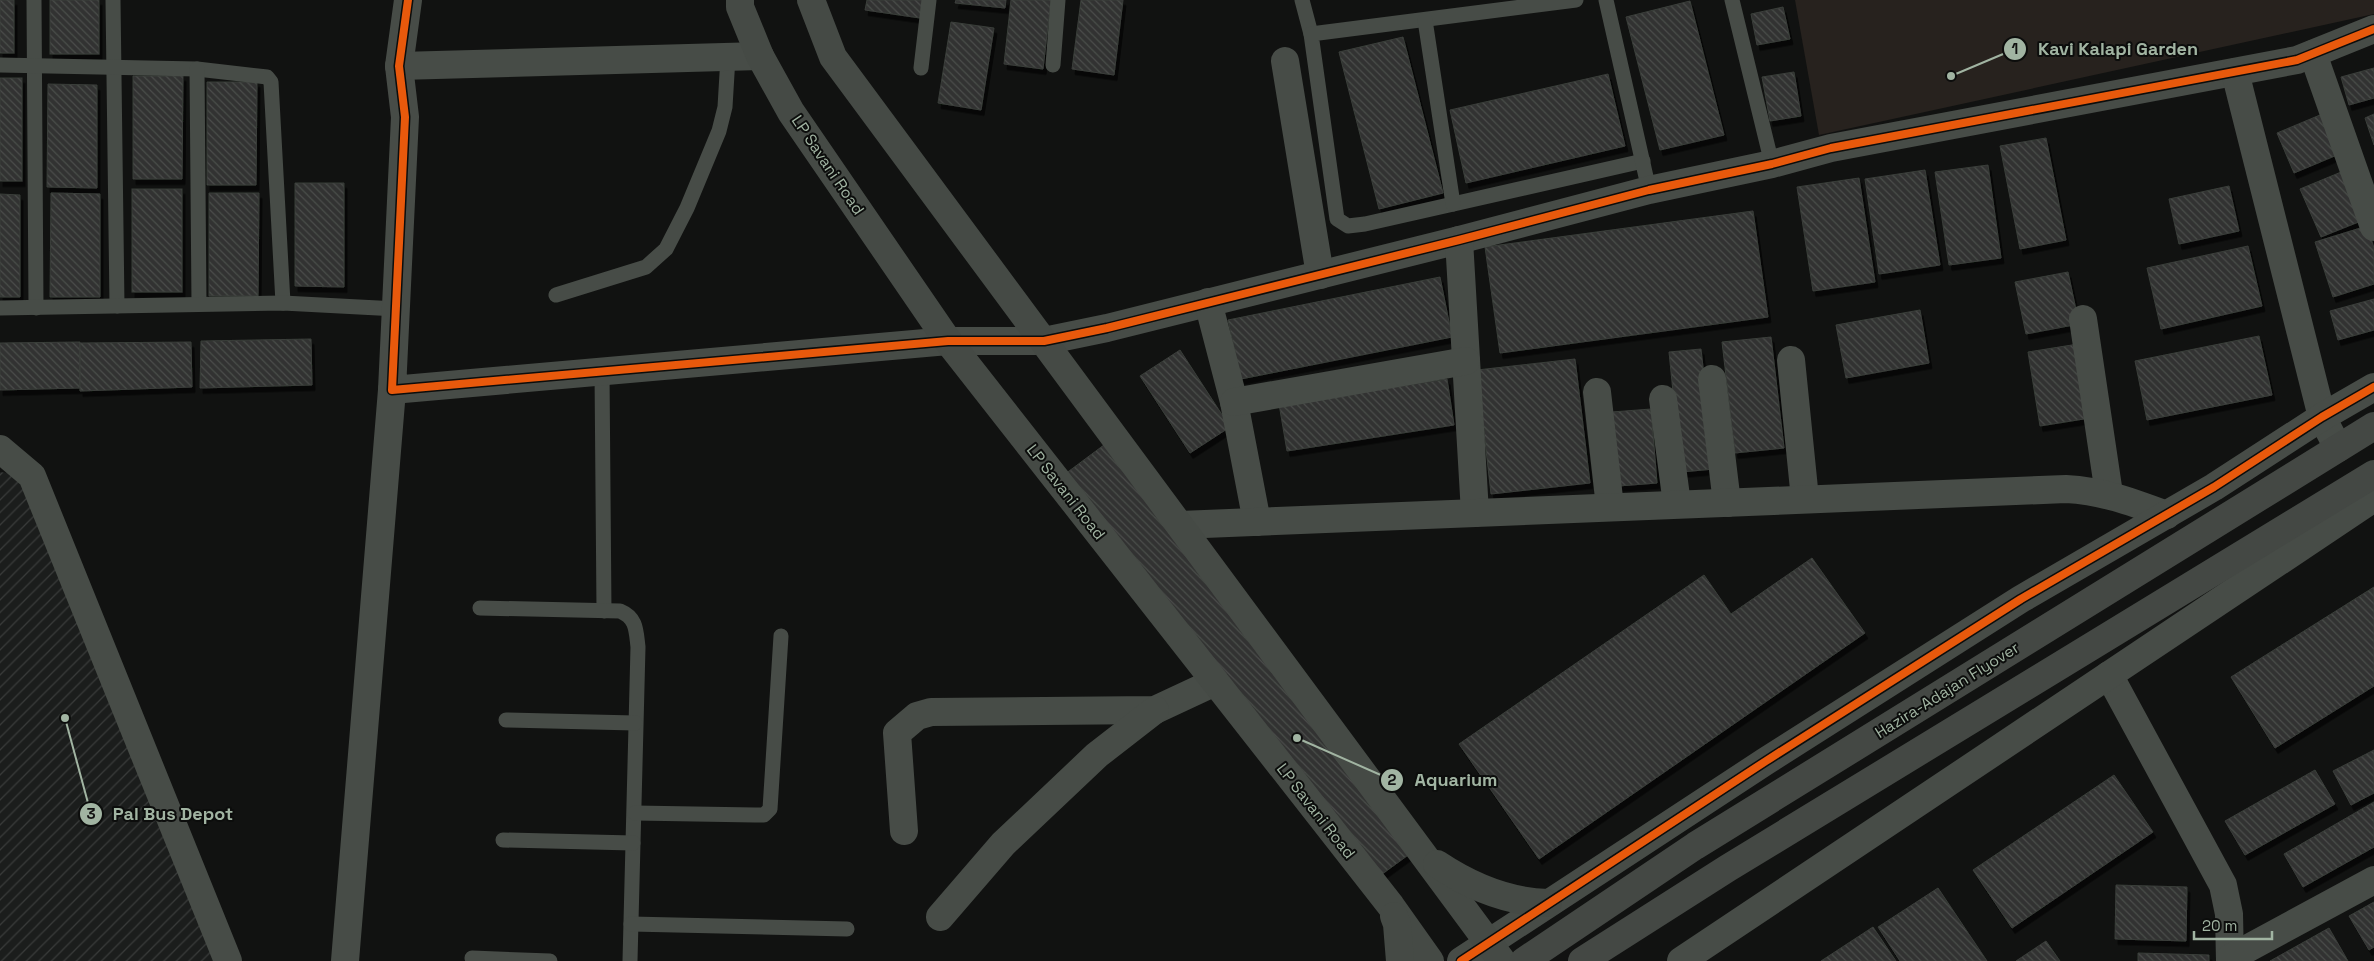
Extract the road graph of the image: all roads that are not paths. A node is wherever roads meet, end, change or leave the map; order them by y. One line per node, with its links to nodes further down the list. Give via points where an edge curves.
1 (34, 0): 22 (lane)
2 (113, 0): 24 (lane)
3 (408, 0): 23 (street)
4 (740, 0): 17 (main road, LP Savani Road)
5 (811, 0): 45 (main road, via 833,57)
6 (929, 0): 25 (lane)
7 (1058, 0): 21 (lane)
8 (1302, 0): 15 (lane)
9 (1576, 0): 12 (lane)
10 (1606, 0): 28 (lane)
11 (1732, 0): 29 (lane)
12 (1500, 5): 13 (lane)
13 (1425, 20): 15 (lane); 31 (lane)
14 (2374, 30): 16 (street)
15 (1311, 34): 31 (lane, via 1337,219 1348,226 1365,224)
16 (2313, 54): 27 (street); 32 (street)
17 (760, 56): 18 (street); 44 (main road, LP Savani Road, via 791,112)
18 (728, 57): 23 (street); 35 (lane, via 725,107 719,131 688,208 666,250 646,267)
19 (1285, 61): 34 (street)
20 (0, 65): 22 (lane)
21 (1053, 65)
22 (34, 66): 24 (lane); 41 (lane)
23 (399, 66): 42 (street, via 405,117)
24 (116, 67): 26 (lane); 39 (lane)
25 (921, 68)
26 (197, 69): 37 (lane, via 260,75 271,82); 38 (lane)
27 (2235, 72): 29 (street, via 1831,148); 55 (street)
28 (1643, 161): 30 (lane); 31 (lane)
29 (1772, 164): 30 (street)
30 (1649, 190): 33 (street)
31 (1453, 204)
32 (2374, 227)
33 (1459, 240): 34 (street); 47 (street)
34 (1320, 275): 36 (street)
35 (556, 295)
36 (1208, 302): 45 (street); 54 (street)
37 (283, 303): 38 (lane); 42 (lane)
38 (199, 304): 39 (lane)
39 (117, 306): 41 (lane)
40 (0, 308): 41 (lane)
41 (36, 308)
42 (397, 309): 51 (street)
43 (2083, 319): 60 (street)
44 (948, 341): 45 (street); 48 (street); 73 (main road, LP Savani Road)
45 (1044, 341): 68 (main road)
46 (1791, 360): 61 (street)
47 (1466, 361): 54 (street); 65 (street)
48 (602, 371): 51 (street); 70 (lane)
49 (1712, 379): 62 (street)
50 (2374, 387): 55 (street)
51 (392, 390): 92 (street)
52 (1596, 392): 64 (street)
53 (1663, 399): 63 (street)
54 (1234, 402): 67 (street)
55 (2322, 417): 58 (street); 66 (street)
56 (2374, 426): 58 (highway, Hazira-Adajan Flyover)
57 (0, 449): 91 (street, via 32,476)
58 (2332, 451): 98 (highway, Hazira-Adajan Flyover, via 1695,846)
59 (2369, 485): 72 (street); 99 (highway, via 1728,868)
60 (2109, 494): 61 (street, via 2066,488); 66 (street)
61 (1806, 499): 62 (street)
62 (1727, 503): 63 (street)
63 (1676, 504): 64 (street)
64 (1610, 507): 65 (street)
65 (1475, 513): 67 (street)
66 (2166, 515): 83 (street, via 2013,605)
67 (1257, 522): 68 (street)
68 (1180, 525): 81 (main road)
69 (480, 608): 70 (lane)
70 (604, 611): 76 (lane, via 627,614 635,622 638,647)
71 (781, 636): 77 (lane, via 770,809 764,815)
72 (2109, 675): 90 (street, via 2223,885 2229,914); 100 (street)
73 (1215, 682): 74 (street); 84 (main road, LP Savani Road)
74 (1154, 710): 78 (street, via 931,712 917,716 897,733); 85 (street, via 1097,755 1003,844)
75 (506, 720): 76 (lane)
76 (635, 723): 77 (lane)
77 (635, 813): 80 (lane)
78 (904, 831)
79 (502, 840): 80 (lane)
80 (633, 843): 86 (lane)
81 (1427, 858): 83 (main road, via 1456,877 1495,894); 88 (main road)
82 (2374, 880): 90 (street)
83 (1548, 903): 88 (street)
84 (1391, 906): 95 (main road, via 1397,924); 96 (main road, LP Savani Road)
85 (940, 917)
86 (631, 924): 87 (lane); 94 (lane)
87 (847, 929)
88 (1496, 951): 97 (street)
89 (472, 958): 93 (lane)
90 (2230, 959)
91 (228, 961)
92 (344, 961)
93 (550, 961)
94 (630, 961)
95 (1400, 961)
96 (1430, 961)
97 (1461, 961)
98 (1524, 961)
99 (1582, 961)
100 (1681, 961)

